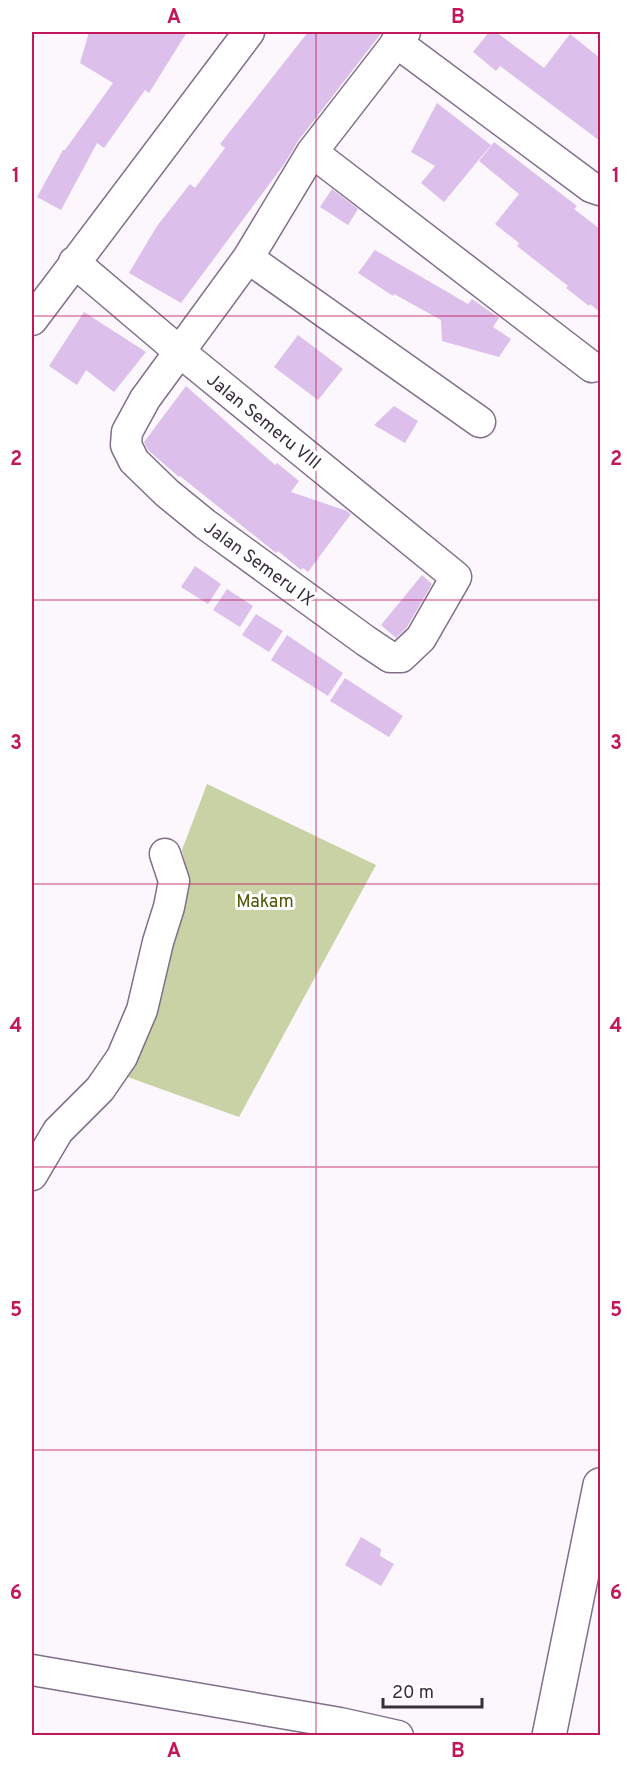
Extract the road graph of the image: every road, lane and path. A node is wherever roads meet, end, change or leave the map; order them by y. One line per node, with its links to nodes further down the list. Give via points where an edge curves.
1 (249, 32): 6 (street)
2 (400, 37): 3 (street, Jalan Semeru IX); 4 (street, via 591,187)
3 (312, 153): 5 (street, Jalan Semeru IX); 9 (street)
4 (600, 190)
5 (248, 258): 8 (street, Jalan Semeru IX); 10 (street)
6 (74, 262): 7 (street); 8 (street, Jalan Semeru VIII)
7 (32, 320)
8 (180, 352): 11 (street, Jalan Semeru VIII); 11 (street, Jalan Semeru IX, via 145,399 128,432 126,446 146,474 205,524 390,657 401,657 411,649)
9 (592, 367)
10 (480, 422)
11 (456, 577)
12 (165, 854): 13 (street, via 174,881 142,1010 122,1057 100,1089 58,1131)
13 (32, 1175)
14 (600, 1485): 17 (highway)
15 (32, 1670): 16 (street)
16 (398, 1736)
17 (549, 1736)

